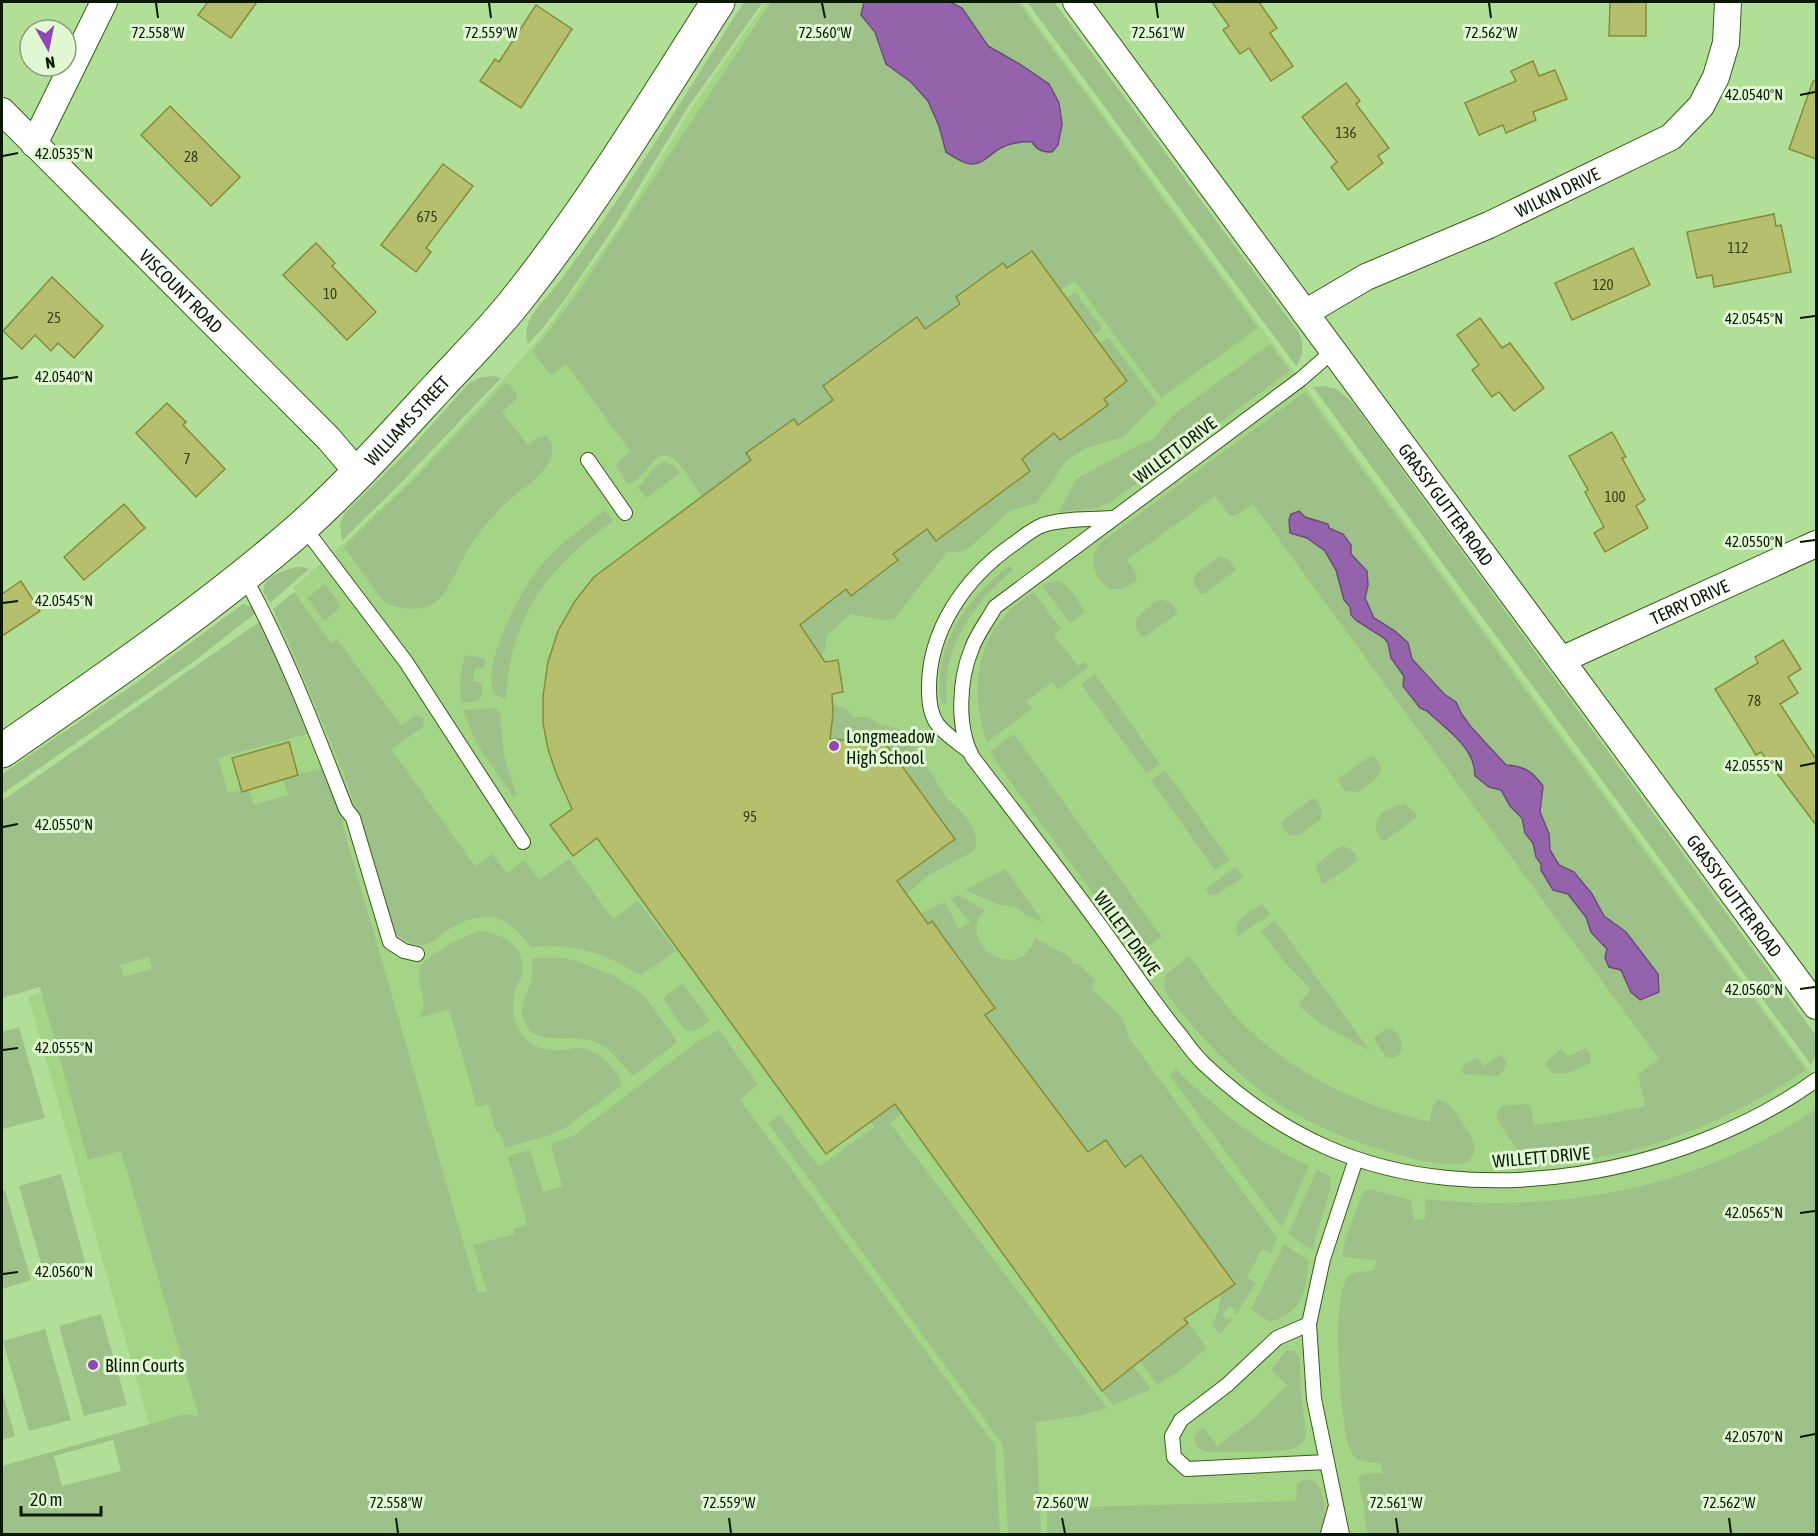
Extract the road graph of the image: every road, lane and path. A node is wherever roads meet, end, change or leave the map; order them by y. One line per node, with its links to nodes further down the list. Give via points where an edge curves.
1 (104, 2): 6 (street)
2 (718, 2): 10 (main road, WILLIAMS STREET, via 626,145 518,299)
3 (1076, 2): 7 (street, GRASSY GUTTER ROAD)
4 (1728, 2): 7 (street, WILKIN DRIVE, via 1726,43 1716,77 1701,106 1671,137 1489,225 1366,277)
5 (2, 111): 6 (street, VISCOUNT ROAD)
6 (34, 144): 10 (street, VISCOUNT ROAD, via 329,439)
7 (1305, 313): 8 (street, GRASSY GUTTER ROAD)
8 (1333, 351): 12 (lane, WILLETT DRIVE); 16 (street, GRASSY GUTTER ROAD)
9 (588, 460): 11 (lane)
10 (357, 472): 13 (main road, WILLIAMS STREET)
11 (625, 513)
12 (1114, 518): 18 (lane, WILLETT DRIVE, via 995,607 971,648 962,690 962,729); 18 (lane, via 1057,522 1035,529 986,565 946,618 931,658 929,702 938,725)
13 (302, 526): 15 (main road, WILLIAMS STREET); 19 (lane, via 406,662)
14 (1816, 544): 16 (street, TERRY DRIVE)
15 (244, 576): 17 (main road, WILLIAMS STREET); 20 (lane, via 298,685 346,809 353,818 390,942)
16 (1561, 660): 21 (street, GRASSY GUTTER ROAD)
17 (2, 752)
18 (970, 752): 23 (lane, WILLETT DRIVE, via 1203,1063 1265,1114)
19 (523, 842)
20 (417, 954)
21 (1816, 1006)
22 (1816, 1080): 23 (lane, WILLETT DRIVE, via 1736,1128 1654,1158 1584,1173 1538,1179 1465,1180)
23 (1356, 1159): 24 (lane, via 1323,1259)
24 (1309, 1324): 25 (lane, via 1314,1399); 25 (lane, via 1277,1338 1227,1385 1181,1420 1172,1436 1174,1457 1187,1469)
25 (1327, 1462): 26 (lane)
26 (1336, 1504): 27 (lane); 28 (lane)
27 (1328, 1534)
28 (1342, 1534)

